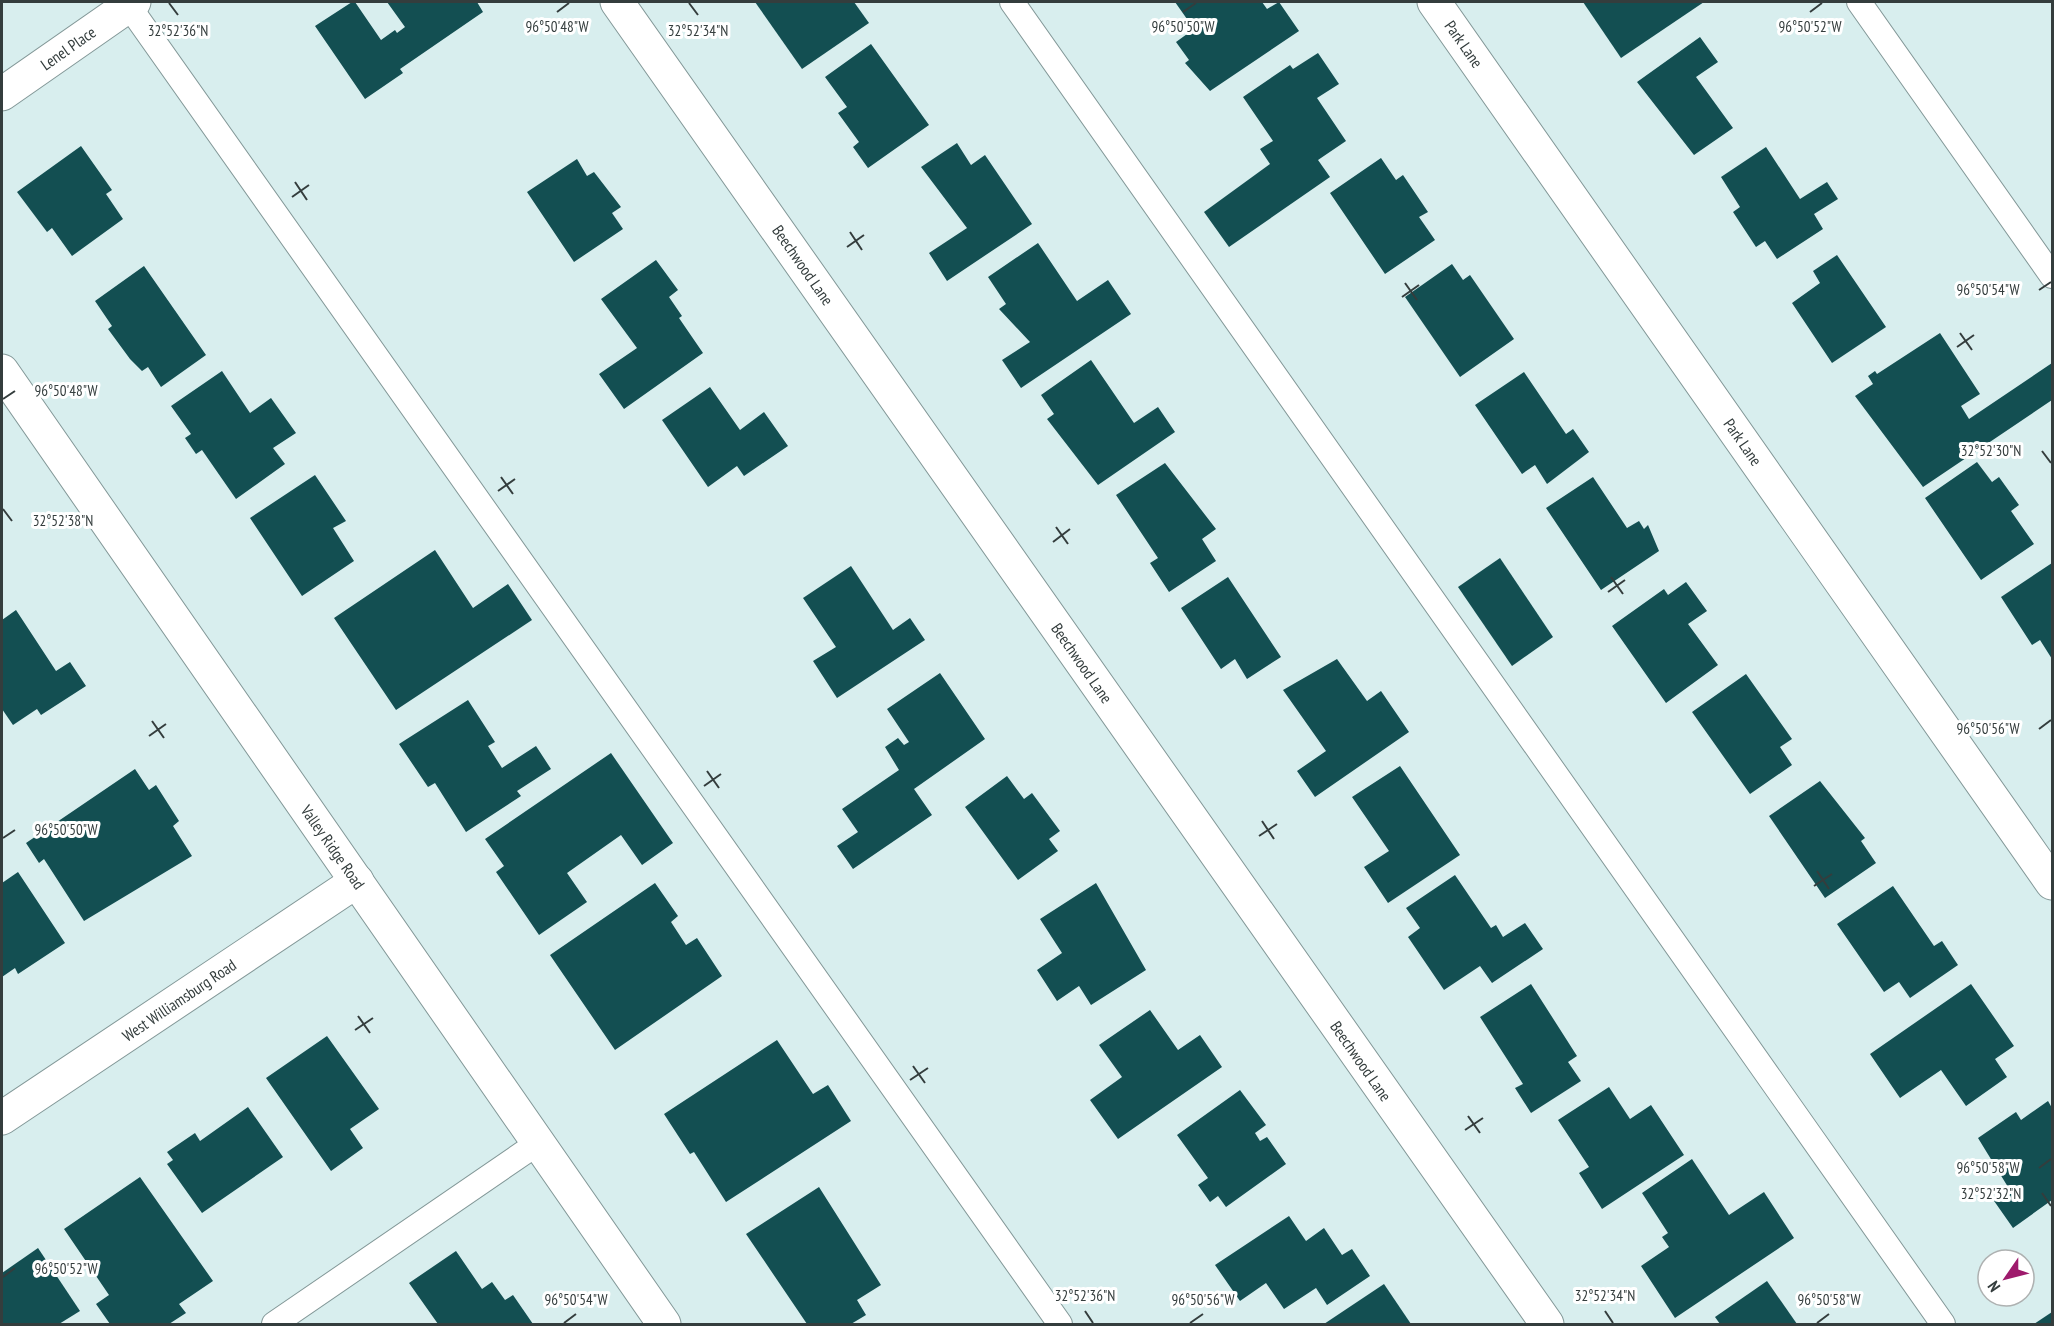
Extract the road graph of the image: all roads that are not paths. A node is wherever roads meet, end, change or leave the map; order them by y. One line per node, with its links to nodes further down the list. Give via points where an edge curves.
1 (617, 2): 16 (street, Beechwood Lane)
2 (1012, 2): 17 (lane)
3 (1434, 2): 10 (street, Park Lane)
4 (1859, 2): 7 (lane)
5 (130, 3): 6 (street, Lenel Place); 15 (lane)
6 (2, 94)
7 (2052, 276)
8 (2, 371): 9 (street, Valley Ridge Road)
9 (357, 882): 11 (street, West Williamsburg Road); 12 (street, Valley Ridge Road)
10 (2052, 883)
11 (2, 1118)
12 (538, 1143): 13 (lane); 14 (street, Valley Ridge Road)
13 (274, 1324)
14 (664, 1324)
15 (1060, 1324)
16 (1547, 1324)
17 (1943, 1324)

